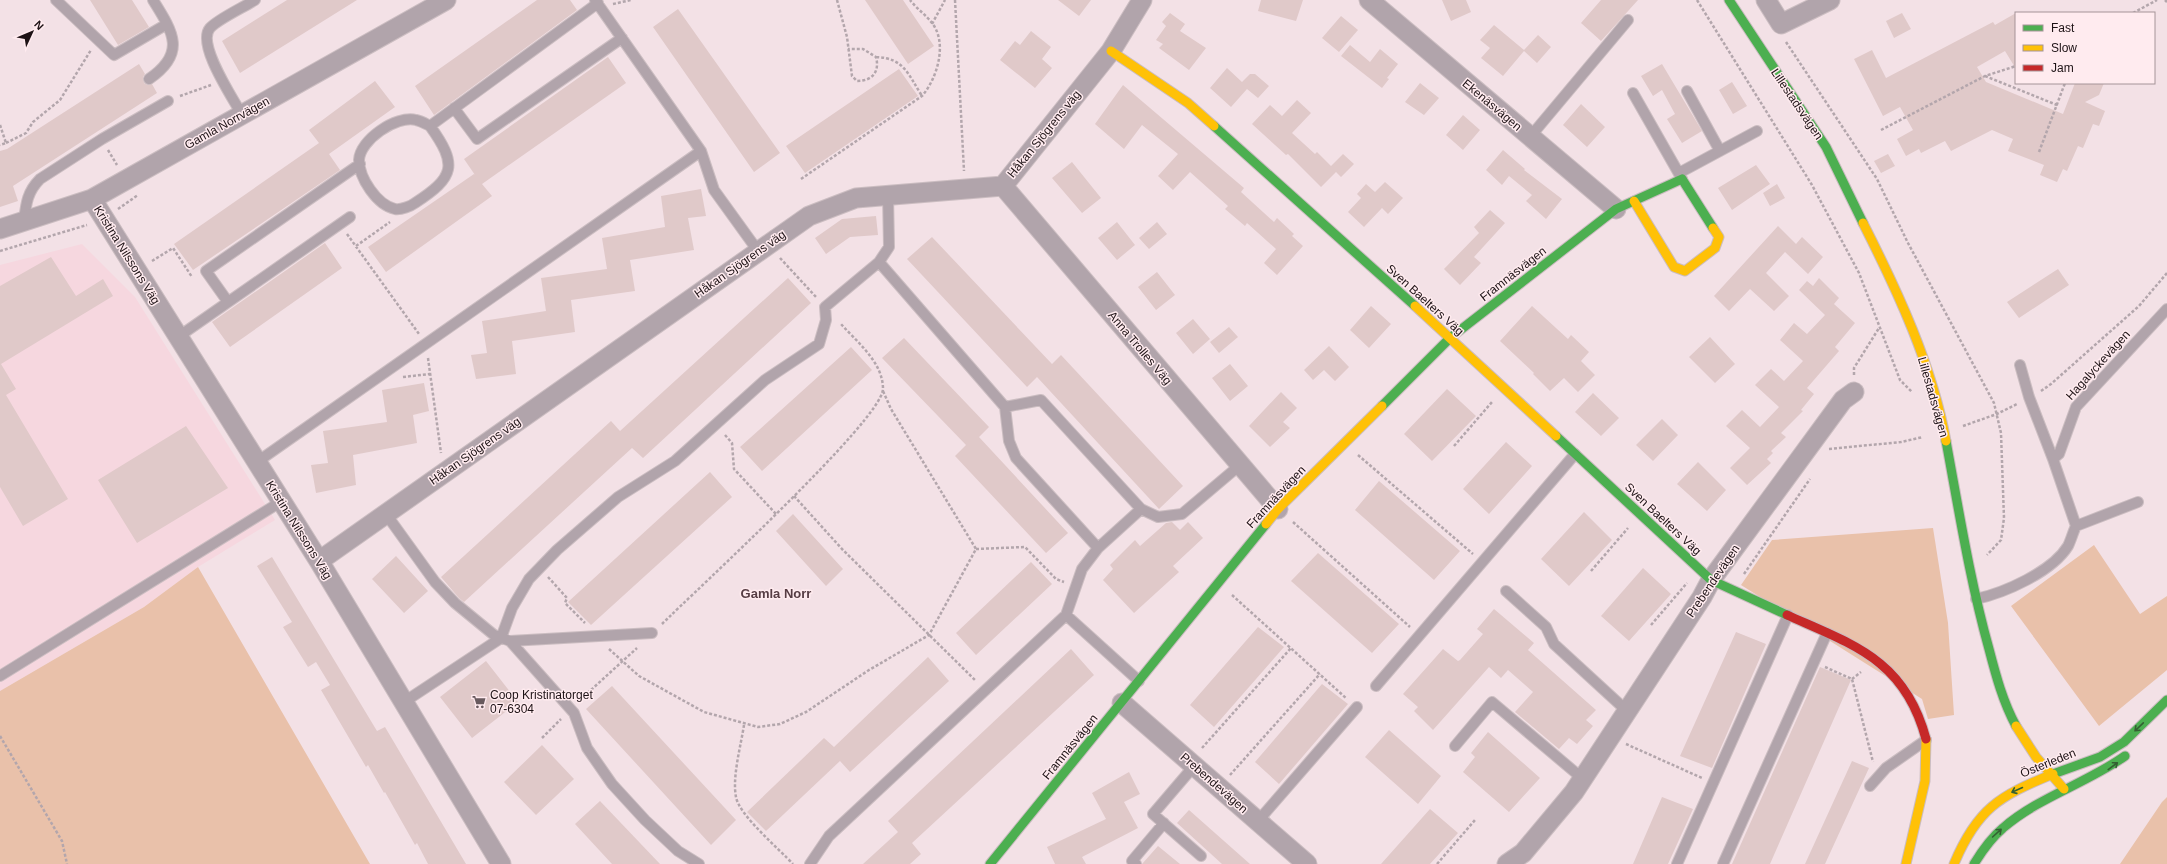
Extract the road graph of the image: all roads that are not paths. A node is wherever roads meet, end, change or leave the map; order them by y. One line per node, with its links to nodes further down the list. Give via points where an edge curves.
1 (56, 0): 12 (lane, via 114,55)
2 (153, 0): 12 (lane)
3 (255, 0): 20 (lane, via 210,27 206,34 212,60)
4 (446, 0): 20 (street, Gamla Norrvägen)
5 (1142, 0): 14 (street, Håkan Sjögrens väg)
6 (1369, 0): 23 (street, Ekenäsvägen)
7 (1729, 0): 59 (main road, Lillestadsvägen, via 1826,147 1881,258 1906,317 1927,368 1944,430)
8 (1766, 0): 9 (street, via 1780,24)
9 (1830, 0)
10 (596, 2): 13 (lane); 19 (lane)
11 (1628, 20): 23 (lane)
12 (167, 24): 15 (lane, via 174,45 171,55)
13 (622, 38): 19 (lane, via 478,139); 25 (lane)
14 (1111, 52): 28 (street, Håkan Sjögrens väg); 41 (main road, Sven Baelters Väg, via 1188,103)
15 (149, 79)
16 (1687, 91): 24 (lane)
17 (1633, 92): 27 (lane)
18 (168, 101): 34 (lane, via 40,179 26,200)
19 (454, 108): 21 (lane)
20 (242, 115): 30 (street, Gamla Norrvägen)
21 (430, 126): 26 (lane, via 416,120 397,121 364,146); 26 (lane, via 446,151 449,167 441,184 412,206 396,209 384,204 372,192 362,174)
22 (1757, 131): 24 (lane)
23 (1530, 137): 32 (street, Ekenäsvägen)
24 (1720, 150): 27 (lane)
25 (701, 151): 36 (lane, via 714,190); 47 (lane)
26 (360, 164): 38 (lane, via 206,271)
27 (1680, 176): 31 (main road, Framnäsvägen); 31 (main road, via 1719,237 1715,248 1685,271 1674,267)
28 (1003, 186): 29 (street, Håkan Sjögrens väg); 48 (street, Anna Trolles Väg)
29 (888, 195): 36 (street, Håkan Sjögrens väg, via 856,198 809,216); 37 (lane, via 889,247)
30 (92, 199): 34 (street, Gamla Norrvägen); 40 (street, Kristina Nilssons Väg)
31 (1634, 201): 32 (main road, Framnäsvägen)
32 (1616, 209): 41 (main road, Framnäsvägen)
33 (350, 217): 38 (lane)
34 (24, 221): 35 (street, Gamla Norrvägen)
35 (0, 229)
36 (763, 248): 53 (street, Håkan Sjögrens väg)
37 (879, 262): 44 (lane); 64 (lane, via 825,307 826,320 819,344 765,380 675,461 618,497 557,550 529,579 512,608)
38 (228, 302): 40 (lane)
39 (2167, 309): 46 (lane, Hagalyckevägen, via 2076,407 2059,454)
40 (178, 336): 47 (street, Kristina Nilssons Väg)
41 (1450, 338): 45 (main road, Sven Baelters Väg); 52 (main road, Framnäsvägen)
42 (2020, 365): 46 (lane, via 2029,397)
43 (1854, 392): 57 (street, Prebendevägen, via 1843,400 1810,445)
44 (1005, 408): 51 (lane, via 1041,400); 55 (lane, via 1009,440 1016,458)
45 (1575, 454): 57 (main road, Sven Baelters Väg); 67 (lane)
46 (2053, 459): 54 (lane)
47 (257, 462): 49 (street, Kristina Nilssons Väg)
48 (1240, 465): 51 (lane, via 1182,514 1158,517); 52 (street, Anna Trolles Väg)
49 (282, 501): 56 (street, Kristina Nilssons Väg); 65 (lane)
50 (2138, 502): 54 (lane)
51 (1141, 509): 55 (lane)
52 (1278, 509): 66 (main road, Framnäsvägen)
53 (386, 514): 56 (street, Håkan Sjögrens väg); 64 (lane, via 445,593 494,635)
54 (2076, 526): 59 (lane, via 2068,546 2055,560 1997,594)
55 (1098, 548): 60 (lane, via 1082,569)
56 (319, 561): 69 (street, Kristina Nilssons Väg)
57 (1705, 574): 61 (main road); 72 (street, Prebendevägen)
58 (1506, 591): 72 (lane, via 1546,627 1554,644)
59 (1976, 599): 77 (main road, Lillestadsvägen, via 2008,712 2036,757)
60 (1066, 615): 66 (lane); 86 (lane, via 829,836)
61 (1788, 615): 63 (main road); 91 (lane)
62 (652, 633): 64 (lane)
63 (1827, 633): 73 (main road, via 1861,648 1888,669 1911,700); 92 (lane)
64 (506, 639): 69 (lane); 85 (lane, via 571,710 587,748 612,784 678,851)
65 (0, 676)
66 (1139, 681): 70 (main road, Framnäsvägen)
67 (1376, 686)
68 (2167, 700): 77 (main road, Österleden, one-way to 77, via 2124,742 2100,758)
69 (404, 702): 84 (street, Kristina Nilssons Väg)
70 (1122, 703): 76 (street, Prebendevägen); 87 (main road, Framnäsvägen)
71 (1357, 708): 81 (lane)
72 (1627, 711): 78 (street, Prebendevägen)
73 (1926, 740): 79 (lane, via 1877,776); 93 (main road, via 1926,781)
74 (1455, 746): 78 (lane, via 1492,702)
75 (2135, 748): 80 (main road, one-way to 75, via 2111,768)
76 (1192, 764): 81 (street, Prebendevägen); 82 (lane, via 1154,814)
77 (2052, 774): 80 (main road, Lillestadsvägen); 94 (main road, Österleden, one-way to 94, via 2009,793 1981,815 1964,840)
78 (1583, 779): 90 (street, Prebendevägen, via 1523,853)
79 (1870, 786)
80 (2067, 792): 95 (main road, one-way to 80, via 1996,833 2023,814)
81 (1258, 822): 89 (street, Prebendevägen)
82 (1164, 823): 83 (lane); 88 (lane, via 1132,861)
83 (1201, 856)
84 (501, 864)
85 (699, 864)
86 (810, 864)
87 (990, 864)
88 (1136, 864)
89 (1307, 864)
90 (1507, 864)
91 (1677, 864)
92 (1723, 864)
93 (1906, 864)
94 (1954, 864)
95 (1974, 864)

